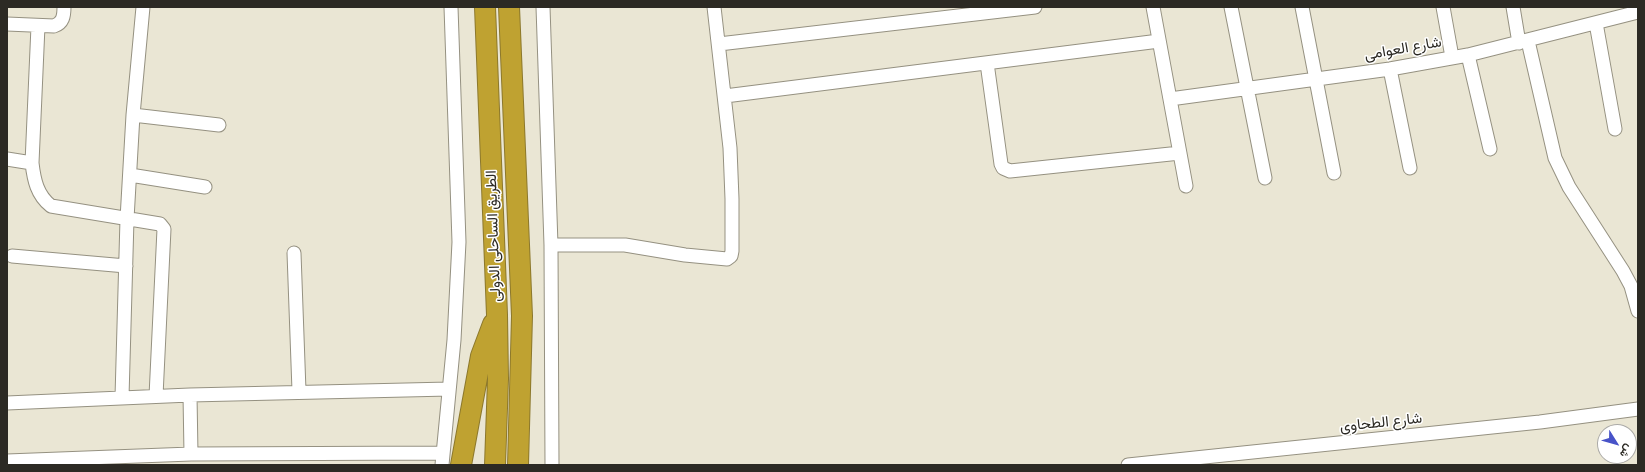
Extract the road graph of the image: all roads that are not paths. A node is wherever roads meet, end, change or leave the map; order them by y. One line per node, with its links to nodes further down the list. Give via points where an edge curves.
1 (64, 7): 17 (street, via 59,24)
2 (143, 7): 29 (street)
3 (451, 7): 49 (street, via 459,242)
4 (485, 7): 48 (highway, الطريق الساحلى الدولى)
5 (509, 7): 63 (highway, الطريق الساحلى الدولى, via 522,316)
6 (543, 7): 43 (street)
7 (714, 7): 20 (street)
8 (1036, 7): 20 (street)
9 (1153, 7): 18 (street)
10 (1231, 7): 26 (street)
11 (1302, 7): 25 (street)
12 (1443, 7): 22 (street)
13 (1513, 7): 19 (street)
14 (1638, 12): 15 (street, شارع العوامى)
15 (1596, 23): 19 (street, شارع العوامى); 31 (street)
16 (7, 24): 17 (street)
17 (38, 26): 35 (street)
18 (1159, 41): 23 (street); 28 (street)
19 (1524, 42): 21 (street, شارع العوامى); 47 (street, via 1557,163 1569,187 1623,271)
20 (719, 44): 27 (street)
21 (1468, 55): 22 (street, شارع العوامى); 32 (street)
22 (1452, 57): 24 (street, شارع العوامى)
23 (987, 63): 27 (street); 33 (street, via 1001,164 1006,170)
24 (1390, 69): 25 (street, شارع العوامى); 36 (street)
25 (1315, 79): 26 (street, شارع العوامى); 37 (street)
26 (1247, 88): 28 (street, شارع العوامى); 39 (street)
27 (724, 96): 43 (street, via 730,148 731,256 727,259 704,258 625,245)
28 (1170, 99): 33 (street)
29 (133, 115): 30 (street); 38 (street)
30 (219, 125)
31 (1615, 129)
32 (1490, 149)
33 (1180, 153): 40 (street)
34 (7, 159): 35 (street)
35 (32, 163): 42 (street, via 37,189 51,206)
36 (1410, 168)
37 (1334, 173)
38 (130, 175): 41 (street); 42 (street)
39 (1265, 178)
40 (1186, 186)
41 (205, 187)
42 (128, 219): 46 (street); 52 (street, via 160,224 164,229)
43 (551, 245): 64 (street)
44 (294, 254): 50 (street)
45 (12, 256): 46 (street)
46 (126, 266): 53 (street)
47 (1637, 305)
48 (497, 315): 61 (highway, via 481,356); 62 (highway, الطريق الساحلى الدولى)
49 (449, 389): 50 (street); 57 (street)
50 (298, 391): 51 (street)
51 (190, 394): 52 (street); 56 (street)
52 (156, 396): 53 (street)
53 (122, 397): 54 (street)
54 (7, 402)
55 (1638, 409): 60 (street, شارع الطحاوى)
56 (191, 454): 57 (street); 59 (street)
57 (442, 459)
58 (7, 461): 59 (street)
59 (64, 462)
60 (1166, 463): 65 (street, شارع الطحاوى)
61 (461, 465)
62 (495, 465)
63 (518, 465)
64 (552, 465)
65 (1128, 465)

